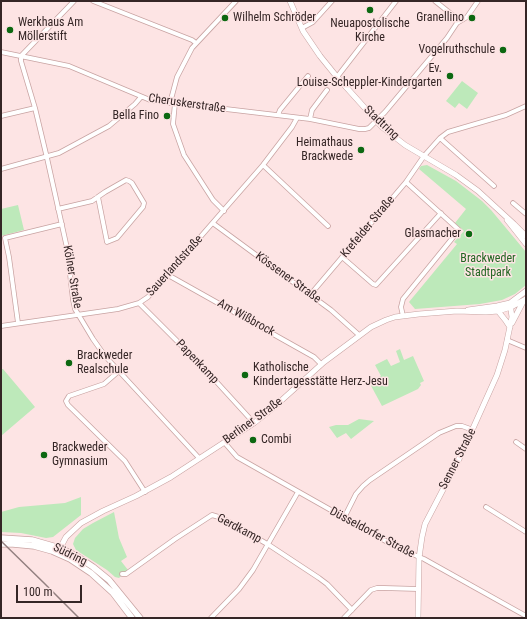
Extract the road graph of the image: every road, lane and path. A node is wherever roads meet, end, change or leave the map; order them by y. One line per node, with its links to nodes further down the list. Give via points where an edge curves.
1 (74, 1): 13 (street)
2 (93, 1): 11 (street)
3 (235, 1): 11 (street)
4 (290, 1): 10 (street, Stadtring)
5 (332, 1): 10 (street, via 313,22)
6 (396, 1): 15 (street)
7 (436, 1): 9 (street)
8 (478, 1): 9 (street)
9 (460, 21): 26 (street)
10 (302, 28): 15 (street, Stadtring)
11 (196, 43): 18 (street, via 180,71)
12 (1, 52): 13 (street, Cheruskerstraße)
13 (21, 56): 17 (street, Cheruskerstraße, via 74,68); 21 (street, Kölner Straße)
14 (308, 76): 22 (street)
15 (336, 77): 26 (street, Stadtring)
16 (328, 90): 25 (street, via 312,110)
17 (141, 97): 18 (street, Cheruskerstraße); 29 (street, via 109,126)
18 (170, 103): 19 (street, Cheruskerstraße)
19 (175, 103): 22 (street, Cheruskerstraße); 37 (street, via 173,124 184,155 213,200)
20 (526, 106): 27 (street, via 506,115 448,132)
21 (35, 108): 23 (street); 29 (street, Kölner Straße)
22 (278, 115): 24 (street, Cheruskerstraße)
23 (1, 116)
24 (297, 118): 25 (street, Cheruskerstraße); 30 (street, Sauerlandstraße)
25 (310, 119): 26 (street, Cheruskerstraße, via 362,129 369,128)
26 (376, 121): 28 (street, Stadtring, via 405,145)
27 (440, 138): 28 (street, Krefelder Straße); 33 (street)
28 (424, 156): 32 (street, Krefelder Straße); 40 (street, Stadtring, via 478,191)
29 (47, 158): 31 (street); 36 (street, Kölner Straße)
30 (263, 165): 37 (street, Sauerlandstraße); 43 (street)
31 (1, 169)
32 (406, 182): 38 (street); 46 (street, Krefelder Straße)
33 (494, 186)
34 (98, 197): 34 (street, via 126,180 130,181 144,204 117,238 107,242); 36 (street, via 87,203)
35 (513, 203): 39 (street)
36 (58, 209): 41 (street, Kölner Straße)
37 (224, 211): 42 (street, Sauerlandstraße)
38 (441, 213): 46 (street, via 376,285); 56 (street, via 460,230 402,299)
39 (526, 214)
40 (503, 215): 44 (street, Stadtring); 45 (street, Stadtring)
41 (62, 224): 55 (street, Kölner Straße, via 73,300); 57 (street, via 5,238)
42 (214, 224): 47 (street, Sauerlandstraße); 49 (street, Kössener Straße)
43 (328, 226)
44 (526, 236)
45 (526, 244)
46 (342, 257): 49 (street, Krefelder Straße)
47 (168, 275): 51 (street, Sauerlandstraße); 63 (street, Am Wißbrock, via 314,357)
48 (526, 291): 52 (street, Berliner Straße)
49 (310, 295): 60 (street, Kössener Straße)
50 (525, 299): 52 (street, Berliner Straße); 59 (street)
51 (139, 303): 55 (street, Sauerlandstraße, via 118,309); 65 (street, Papenkamp)
52 (510, 305): 53 (street, Berliner Straße); 54 (street, Berliner Straße); 59 (street, Senner Straße)
53 (498, 311): 54 (street, Berliner Straße); 59 (street)
54 (457, 312): 56 (street, Berliner Straße)
55 (78, 314): 57 (street, Sauerlandstraße); 64 (street, Kölner Straße, via 98,347)
56 (403, 316): 60 (street, Berliner Straße, via 386,320)
57 (18, 323): 58 (street, Sauerlandstraße)
58 (1, 326)
59 (510, 327): 61 (street, Senner Straße)
60 (359, 335): 63 (street, Berliner Straße)
61 (507, 340): 62 (street); 66 (street, Senner Straße, via 497,375)
62 (526, 348)
63 (321, 364): 65 (street, Berliner Straße)
64 (119, 371): 70 (street, Kölner Straße); 71 (street, via 104,384 69,396 66,402 125,461)
65 (254, 423): 67 (street, Berliner Straße)
66 (473, 430): 74 (street, via 456,426 439,433 370,480 356,494); 80 (street, Senner Straße, via 425,524)
67 (224, 442): 70 (street, Berliner Straße); 72 (street, Düsseldorfer Straße, via 237,457)
68 (516, 442): 69 (street)
69 (526, 449)
70 (199, 458): 71 (street, Berliner Straße)
71 (145, 492): 79 (street, Berliner Straße, via 81,523 66,537)
72 (298, 492): 74 (street, Düsseldorfer Straße); 78 (street)
73 (486, 507): 75 (street)
74 (344, 518): 80 (street, Düsseldorfer Straße)
75 (526, 532)
76 (1, 538): 79 (main road, Südring, via 32,540)
77 (1, 544): 79 (main road, Südring)
78 (269, 545): 81 (street, Gerdkamp, via 222,518 212,515 131,571); 83 (street, Gerdkamp, via 326,584); 87 (street, via 239,589)
79 (59, 551): 85 (main road, Südring, via 91,573 113,593); 86 (main road, Südring, via 83,560 109,580)
80 (420, 558): 82 (street, Senner Straße); 84 (street, Düsseldorfer Straße)
81 (122, 574)
82 (418, 589): 83 (street, via 377,588 371,590); 89 (street, Senner Straße)
83 (352, 610): 88 (street)
84 (526, 616)
85 (132, 618)
86 (140, 618)
87 (211, 618)
88 (344, 618)
89 (418, 618)

